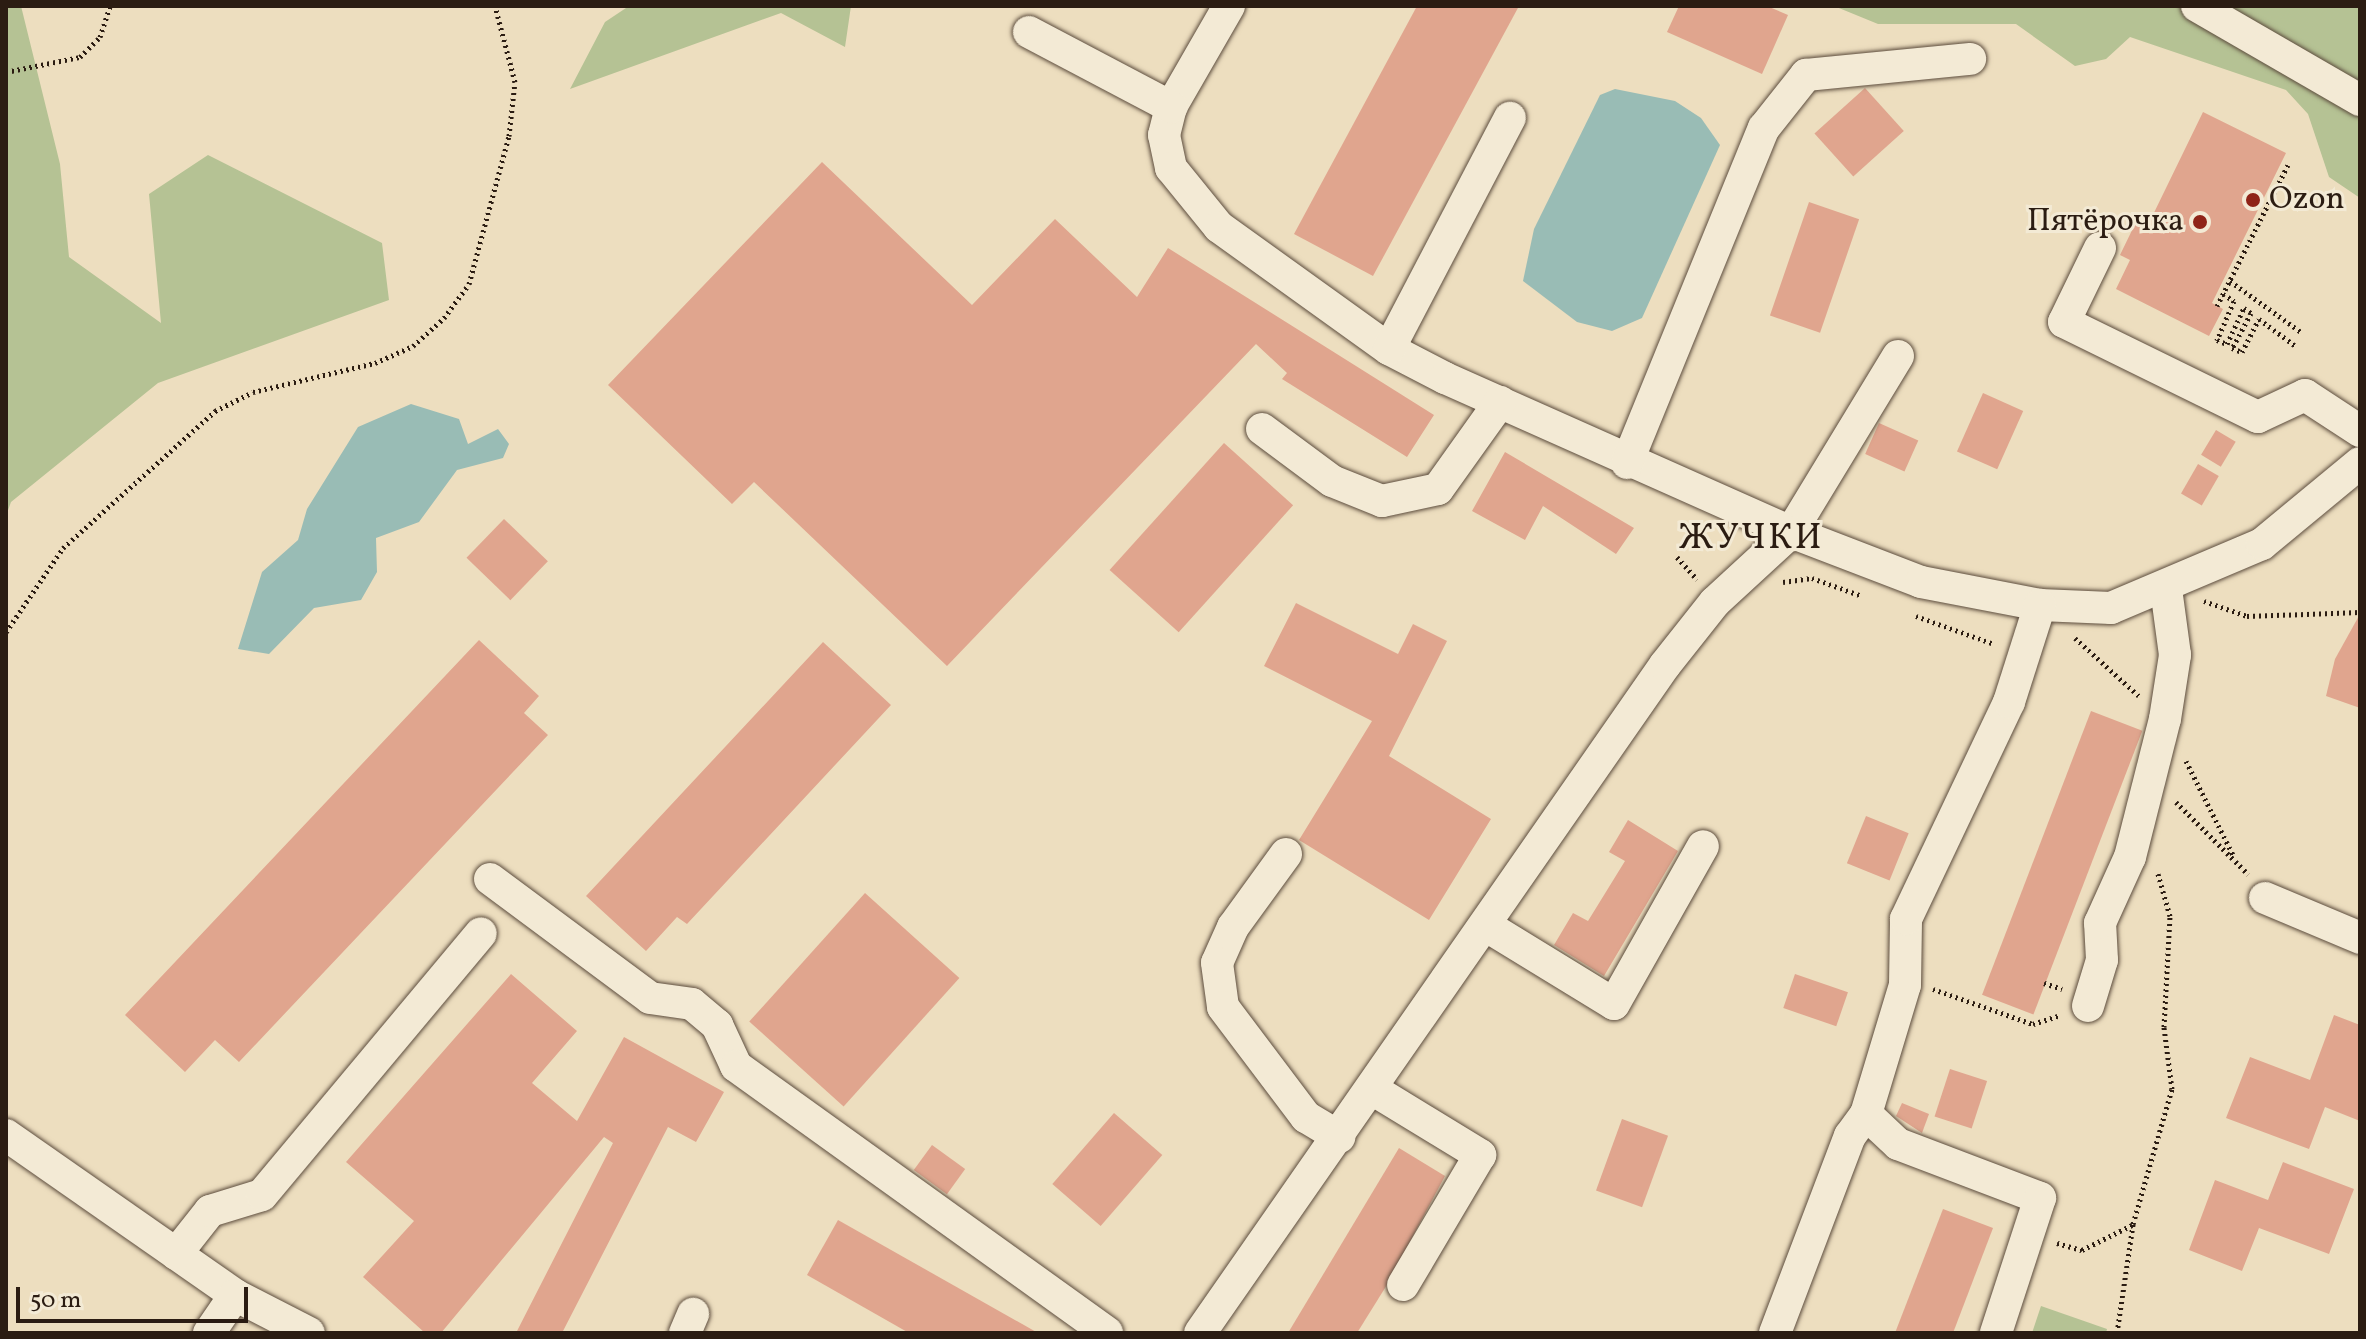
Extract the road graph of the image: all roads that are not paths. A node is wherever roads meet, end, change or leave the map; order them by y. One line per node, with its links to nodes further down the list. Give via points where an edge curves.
1 (1229, 6): 6 (street)
2 (2197, 6): 5 (street)
3 (1029, 32): 6 (street)
4 (1970, 59): 14 (street, via 1806,75 1764,128)
5 (2360, 100)
6 (1171, 107): 9 (street, via 1164,135 1171,168 1219,227)
7 (1510, 118): 9 (street)
8 (2100, 248): 13 (street, via 2064,322 2258,417 2305,395)
9 (1389, 349): 11 (street)
10 (1898, 356): 16 (street)
11 (1500, 402): 12 (street, via 1438,489 1382,501 1332,481); 14 (street)
12 (1262, 429)
13 (2360, 431)
14 (1627, 463): 16 (street)
15 (2360, 463): 17 (street, via 2262,544)
16 (1791, 532): 18 (street, via 1921,582); 23 (street, via 1715,602 1673,655)
17 (2166, 588): 18 (street, via 2111,608); 26 (street, via 2175,655 2153,777 2130,857 2100,923 2102,960)
18 (2040, 605): 28 (street, via 2009,702 1906,919 1905,985)
19 (1703, 846): 23 (street, via 1614,1004)
20 (1286, 854): 30 (street, via 1233,927 1217,963 1223,1007 1306,1117)
21 (490, 879): 36 (street, via 650,998 692,1004 717,1025 736,1066)
22 (2265, 898): 25 (street)
23 (1485, 925): 27 (street)
24 (481, 933): 31 (street, via 262,1195 210,1211)
25 (2360, 938)
26 (2088, 1006)
27 (1372, 1089): 30 (street); 32 (street, via 1480,1155)
28 (1866, 1114): 38 (street, via 1850,1136); 39 (street, via 1898,1144 2040,1198)
29 (6, 1135): 31 (street)
30 (1339, 1137): 37 (street)
31 (176, 1254): 33 (street)
32 (1403, 1285)
33 (235, 1295): 34 (street); 35 (street)
34 (209, 1333)
35 (309, 1333)
36 (1107, 1333)
37 (1200, 1333)
38 (1775, 1333)
39 (1996, 1333)

